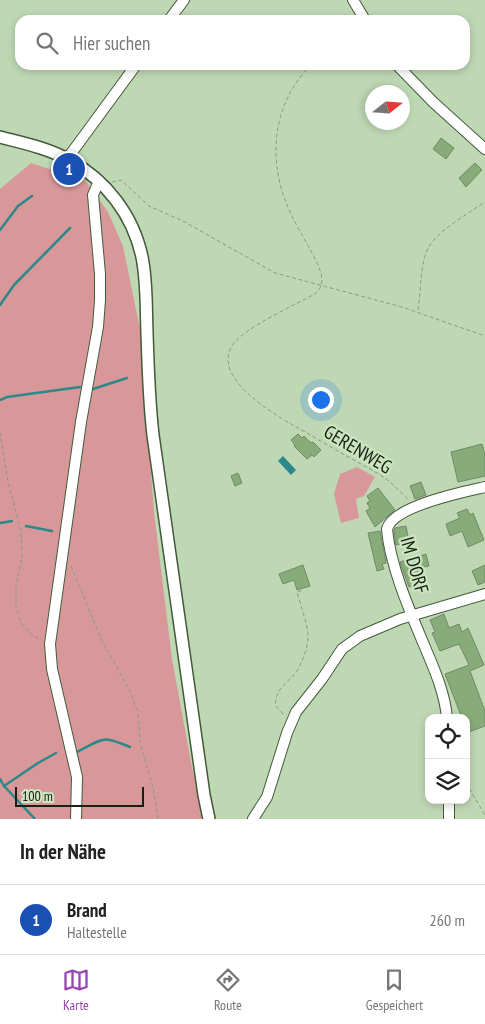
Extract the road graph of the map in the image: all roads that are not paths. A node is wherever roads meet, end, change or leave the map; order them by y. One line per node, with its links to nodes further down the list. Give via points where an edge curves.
1 (184, 0): 3 (street)
2 (353, 0): 4 (street)
3 (173, 15)
4 (362, 15)
5 (132, 70): 9 (street)
6 (401, 70): 8 (street)
7 (0, 137): 9 (street)
8 (485, 150)
9 (68, 159): 10 (street)
10 (98, 181): 16 (street, via 93,195 100,274 98,327 81,422 50,644 52,669 78,777); 17 (street, via 126,216 142,257 153,435)
11 (485, 487): 13 (street, IM DORF, via 413,507 388,524 397,573)
12 (485, 594): 13 (street, IM DORF)
13 (412, 615): 14 (street, via 442,691); 18 (street, via 366,633 342,649 293,719 271,787)
14 (446, 714)
15 (448, 804): 19 (street)
16 (76, 819)
17 (209, 819)
18 (253, 819)
19 (449, 819)

